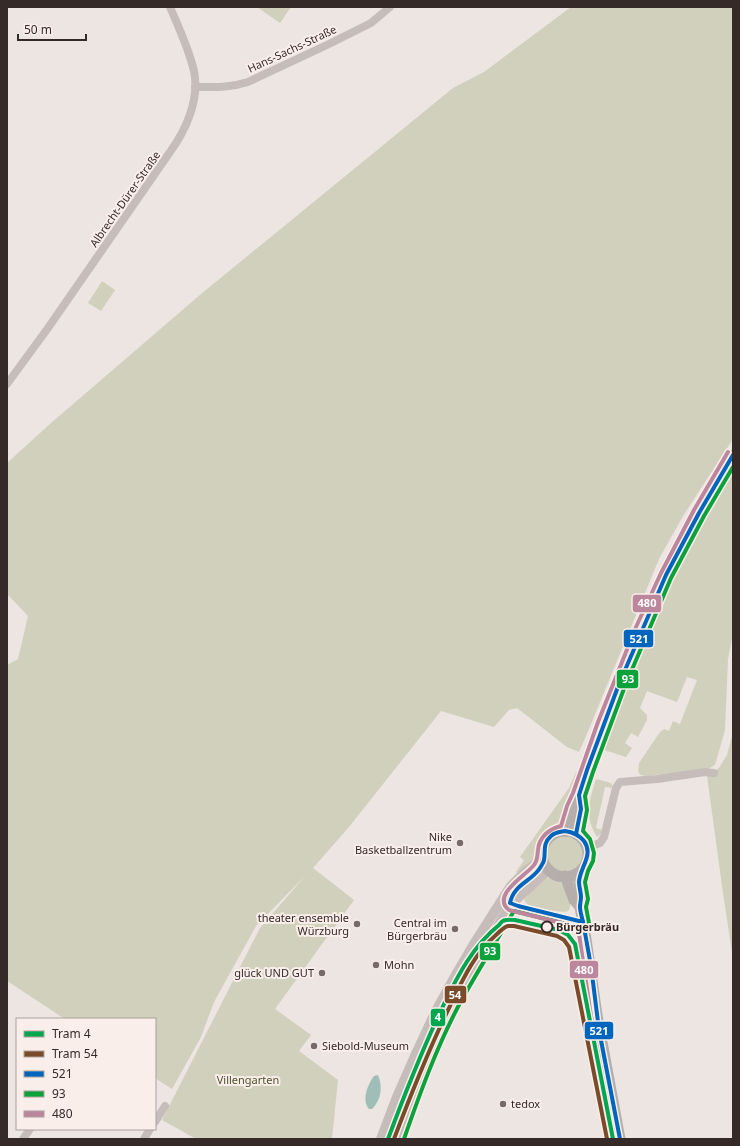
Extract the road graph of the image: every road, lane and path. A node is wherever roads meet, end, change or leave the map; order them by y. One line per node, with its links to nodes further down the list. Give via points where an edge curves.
1 (170, 7): 3 (street, Albrecht-Dürer-Straße, via 187,48 194,71)
2 (390, 7): 3 (street, Hans-Sachs-Straße, via 371,23 248,82 224,88)
3 (195, 87): 4 (street, Albrecht-Dürer-Straße, via 188,122 177,143)
4 (7, 384)
5 (733, 455): 7 (main road, via 666,575 642,629 587,770 579,795 581,809)
6 (714, 773): 8 (street, via 620,782 616,788 604,837 600,843)
7 (571, 832): 8 (main road); 9 (main road, via 559,832 547,840 543,854)
8 (592, 846): 10 (main road)
9 (546, 865): 11 (main road, via 555,874); 13 (street, via 538,862 511,886); 14 (street, via 511,904)
10 (582, 869): 11 (main road, via 571,876); 12 (main road, via 579,882 582,899)
11 (565, 876): 12 (main road, via 574,900)
12 (580, 907): 27 (main road)
13 (445, 996): 14 (street); 15 (street)
14 (455, 1001): 16 (street)
15 (414, 1056): 16 (street); 17 (street)
16 (426, 1061): 18 (street)
17 (397, 1097): 18 (street); 25 (street)
18 (411, 1101): 26 (street)
19 (165, 1106): 20 (street)
20 (156, 1120)
21 (29, 1130): 23 (street)
22 (149, 1130): 24 (street)
23 (23, 1139)
24 (144, 1139)
25 (382, 1139)
26 (398, 1139)
27 (620, 1139)

